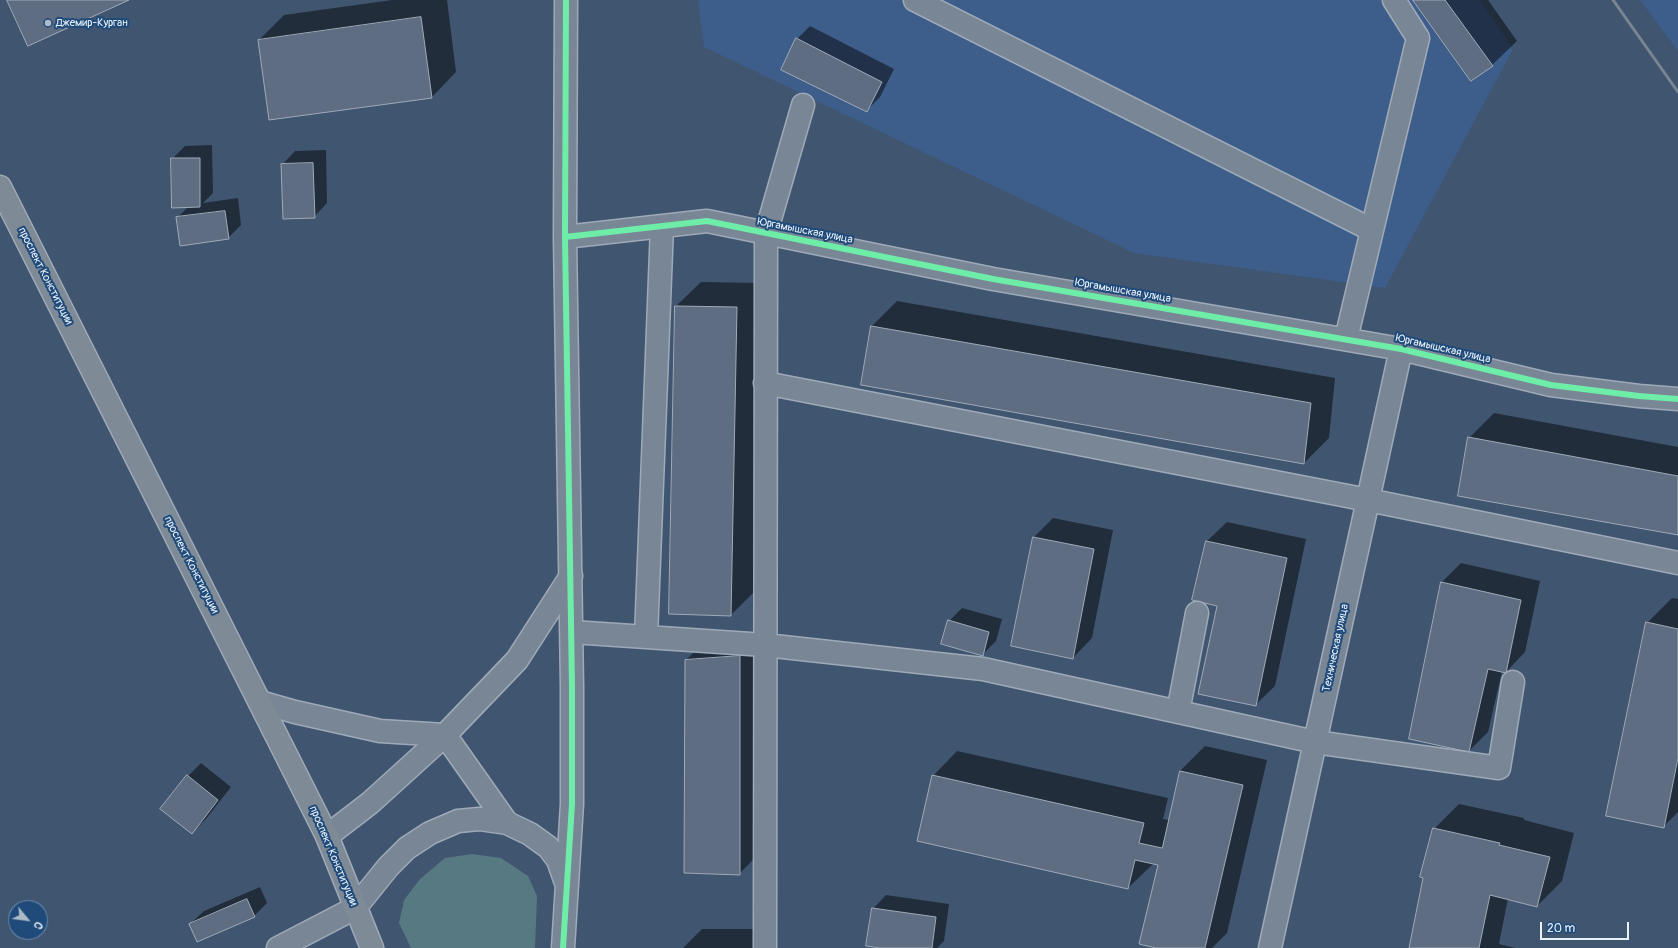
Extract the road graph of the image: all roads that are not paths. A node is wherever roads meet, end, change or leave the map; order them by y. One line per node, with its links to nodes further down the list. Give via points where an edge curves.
1 (566, 0): 9 (street)
2 (915, 0): 7 (street)
3 (1394, 0): 7 (street, via 1418,38)
4 (803, 105): 8 (street)
5 (0, 188): 22 (main road, проспект Конституции)
6 (662, 226): 8 (street, Юргамышская улица, via 707,221); 9 (street, Юргамышская улица); 19 (street)
7 (1372, 230): 10 (street)
8 (766, 233): 10 (street, Юргамышская улица, via 994,279); 12 (street)
9 (565, 237): 16 (street)
10 (1346, 339): 11 (street, Юргамышская улица)
11 (1402, 349): 13 (street, Юргамышская улица, via 1551,385); 14 (street, Техническая улица)
12 (765, 383): 14 (street); 20 (street)
13 (1678, 399)
14 (1368, 500): 15 (street); 25 (street, Техническая улица)
15 (1678, 562)
16 (571, 576): 18 (street); 24 (street, via 517,660)
17 (1197, 613): 23 (street)
18 (572, 632): 19 (street); 28 (street, via 572,804)
19 (646, 637): 20 (street)
20 (765, 645): 23 (street, via 984,669); 33 (street)
21 (1513, 682): 25 (street, via 1499,768)
22 (260, 702): 24 (street, via 380,731); 27 (main road, проспект Конституции)
23 (1178, 712): 25 (street)
24 (445, 735): 26 (street); 27 (street, via 370,803)
25 (1315, 742): 34 (street, Техническая улица)
26 (507, 824): 28 (street, via 530,834 548,847 558,860); 29 (street, via 479,819 458,821 430,833 407,848)
27 (327, 836): 29 (main road, проспект Конституции)
28 (566, 881): 32 (street)
29 (355, 908): 30 (street); 31 (main road, проспект Конституции)
30 (278, 948)
31 (372, 948)
32 (563, 948)
33 (765, 948)
34 (1270, 948)

